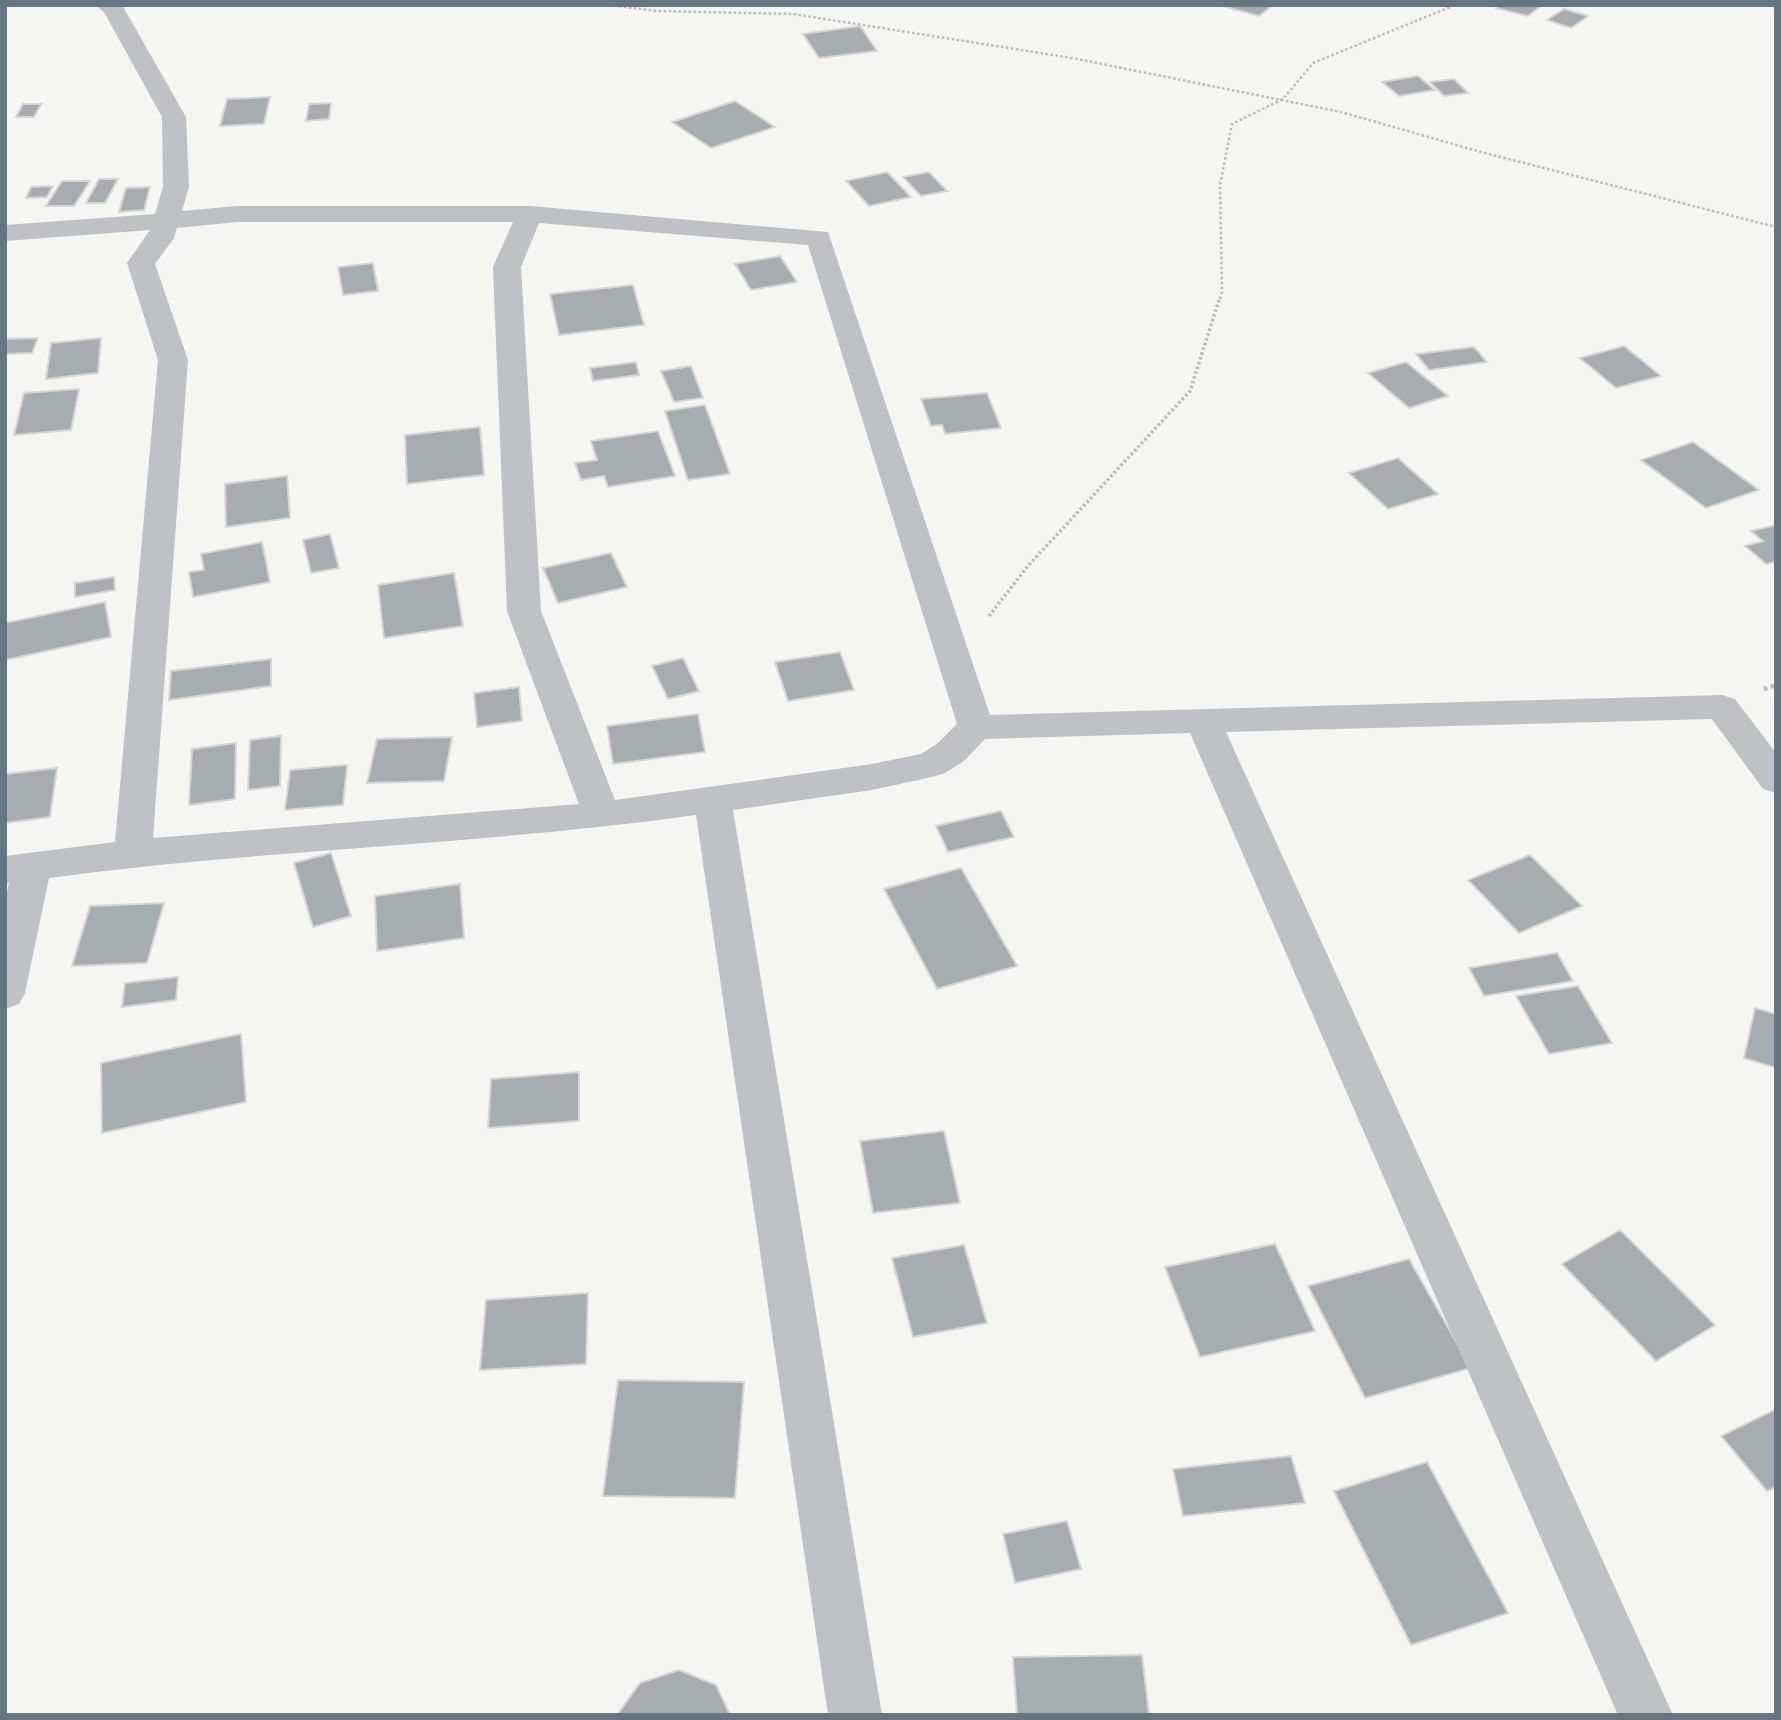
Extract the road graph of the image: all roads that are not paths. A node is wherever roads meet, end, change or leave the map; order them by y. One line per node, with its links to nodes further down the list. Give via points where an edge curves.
1 (106, 5): 3 (street, via 113,8 174,117 176,187)
2 (530, 214): 3 (street, via 237,214); 6 (street, via 819,238); 9 (street, via 507,267 524,611)
3 (166, 221): 4 (street); 10 (street, via 161,238 141,263 173,360)
4 (5, 233)
5 (1203, 721): 6 (street); 7 (street, via 1722,708); 14 (street)
6 (976, 727): 8 (street, via 932,764)
7 (1776, 780)
8 (713, 800): 9 (street); 13 (street)
9 (602, 815): 10 (street)
10 (133, 853): 11 (street)
11 (19, 868): 12 (street)
12 (5, 993)
13 (855, 1715)
14 (1646, 1715)

